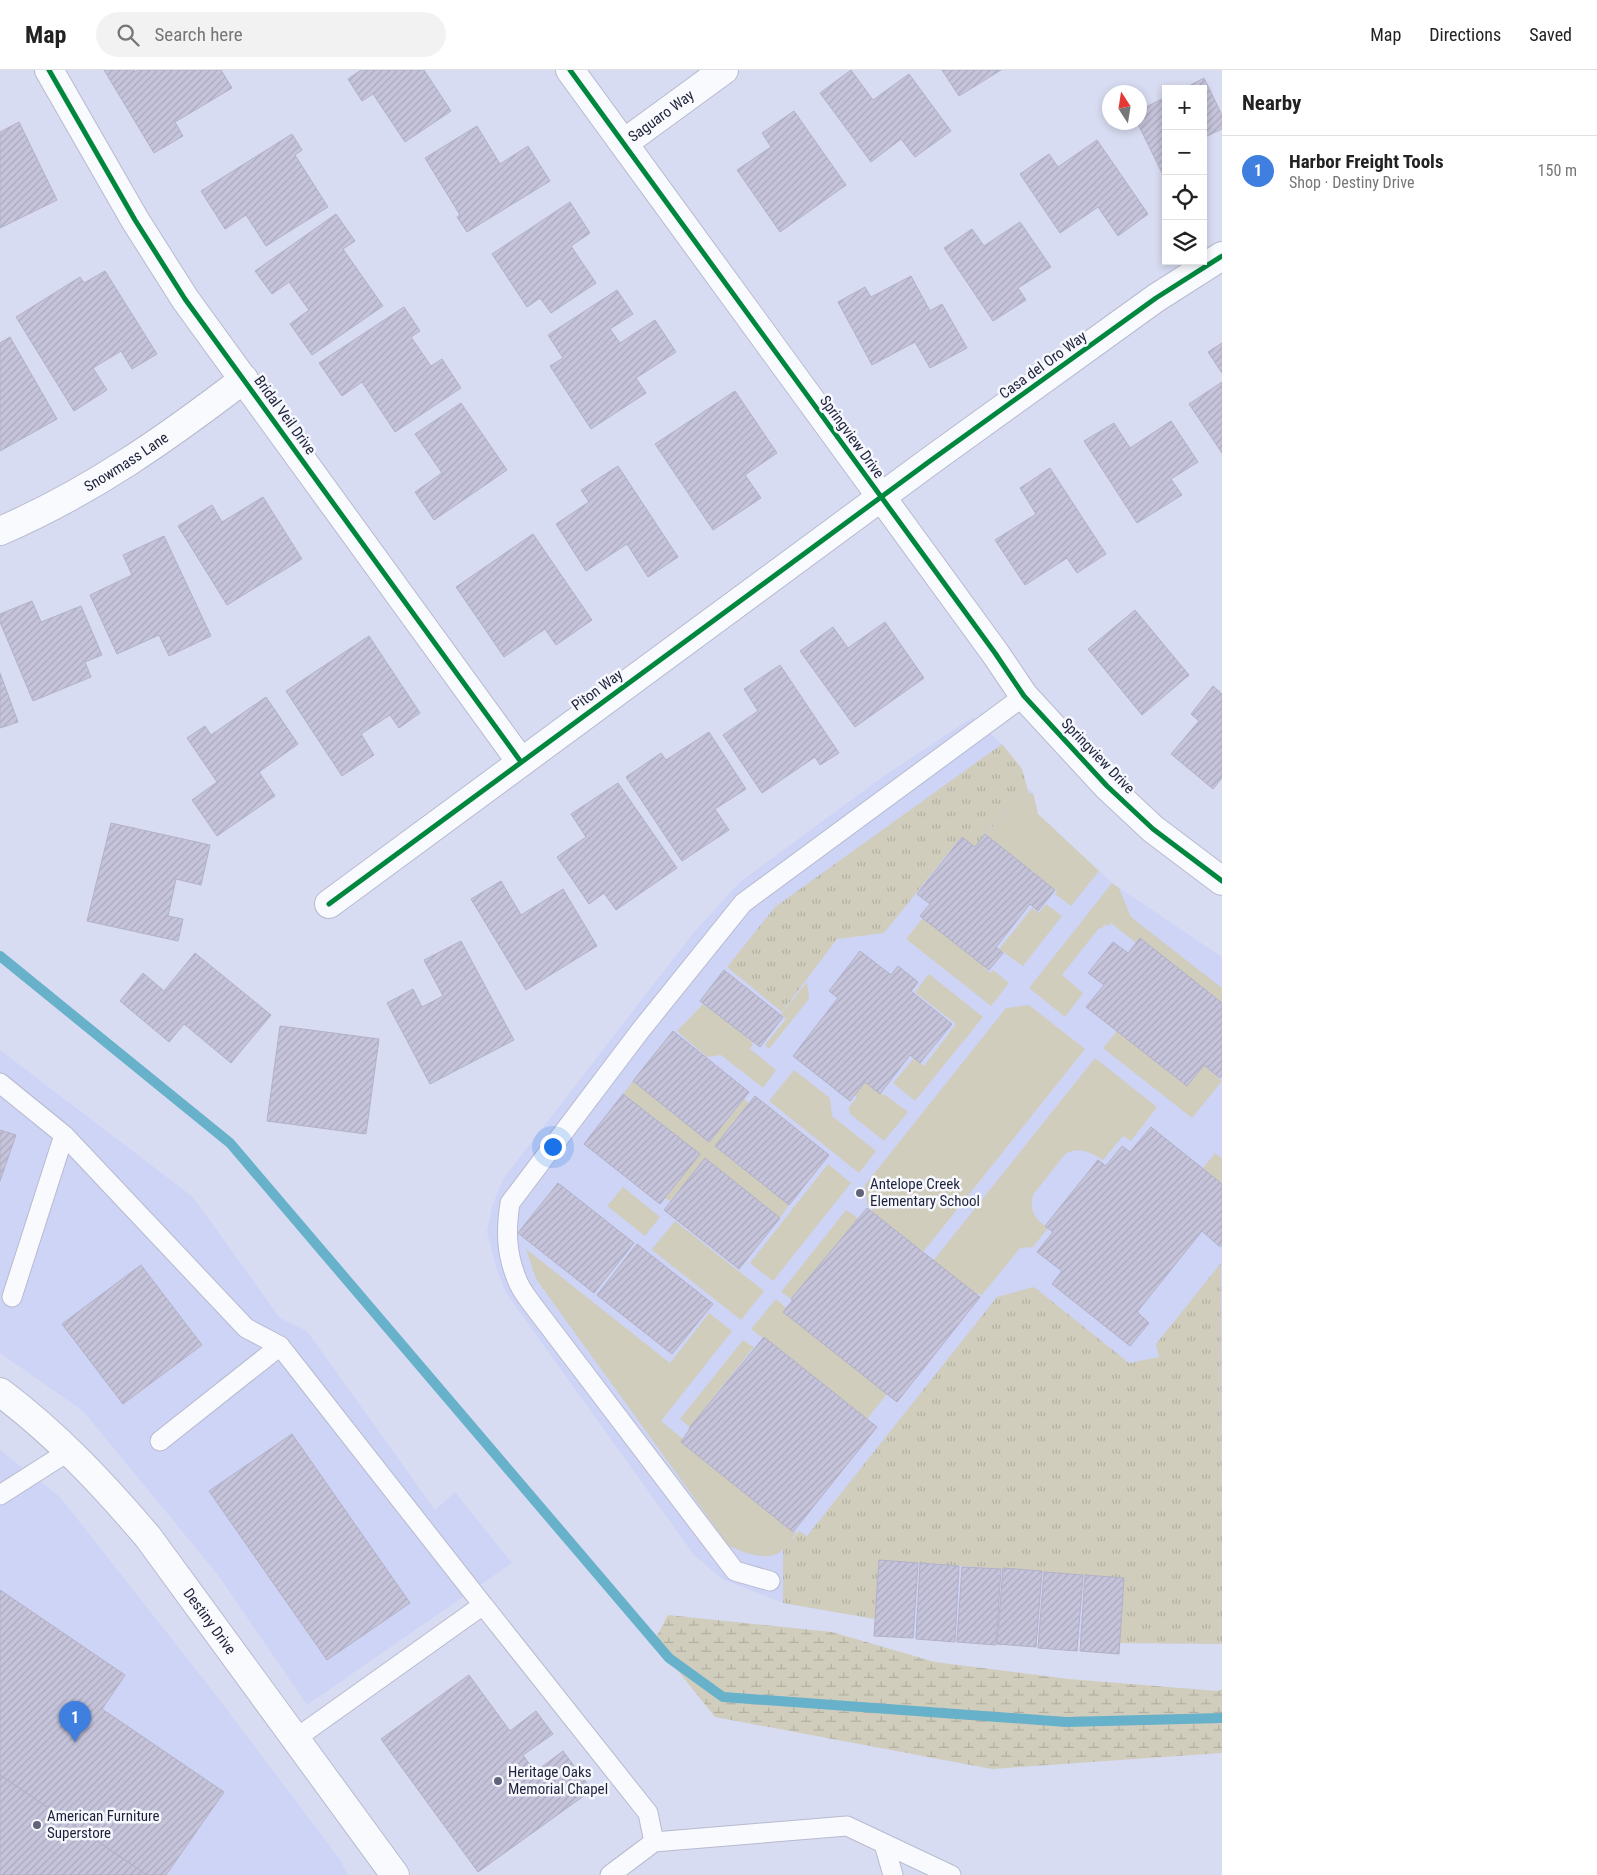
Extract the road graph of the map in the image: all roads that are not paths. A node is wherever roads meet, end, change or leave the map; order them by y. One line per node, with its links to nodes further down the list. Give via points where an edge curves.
1 (49, 70): 6 (street, Bridal Veil Drive, via 135,220 185,299)
2 (570, 70): 4 (street, Springview Drive)
3 (724, 70): 4 (street, Saguaro Way)
4 (624, 143): 7 (street, Springview Drive)
5 (1222, 256): 7 (street, Casa del Oro Way, via 1156,298)
6 (244, 379): 8 (street, Snowmass Lane, via 126,465 66,500); 10 (street, Bridal Veil Drive)
7 (881, 497): 9 (street, Springview Drive); 10 (street, Piton Way)
8 (0, 531)
9 (1024, 696): 11 (street, Springview Drive, via 1107,786 1147,823); 21 (lane, via 743,903 640,1031 510,1203 507,1226 509,1251 516,1279 532,1304 735,1571)
10 (521, 762): 12 (street, Piton Way)
11 (1222, 880)
12 (329, 904)
13 (0, 1083): 14 (lane)
14 (64, 1135): 15 (lane); 16 (lane, via 246,1328)
15 (12, 1297)
16 (280, 1346): 18 (lane); 22 (lane)
17 (0, 1392): 19 (street, Destiny Drive)
18 (160, 1441)
19 (69, 1451): 20 (lane); 23 (street, Destiny Drive, via 148,1537)
20 (0, 1495)
21 (770, 1581)
22 (483, 1605): 23 (lane); 24 (lane, via 648,1813)
23 (295, 1739): 26 (street, Destiny Drive)
24 (654, 1842): 25 (lane, via 847,1826); 27 (lane)
25 (884, 1844): 28 (lane); 29 (lane)
26 (395, 1875)
27 (610, 1875)
28 (893, 1875)
29 (951, 1875)

